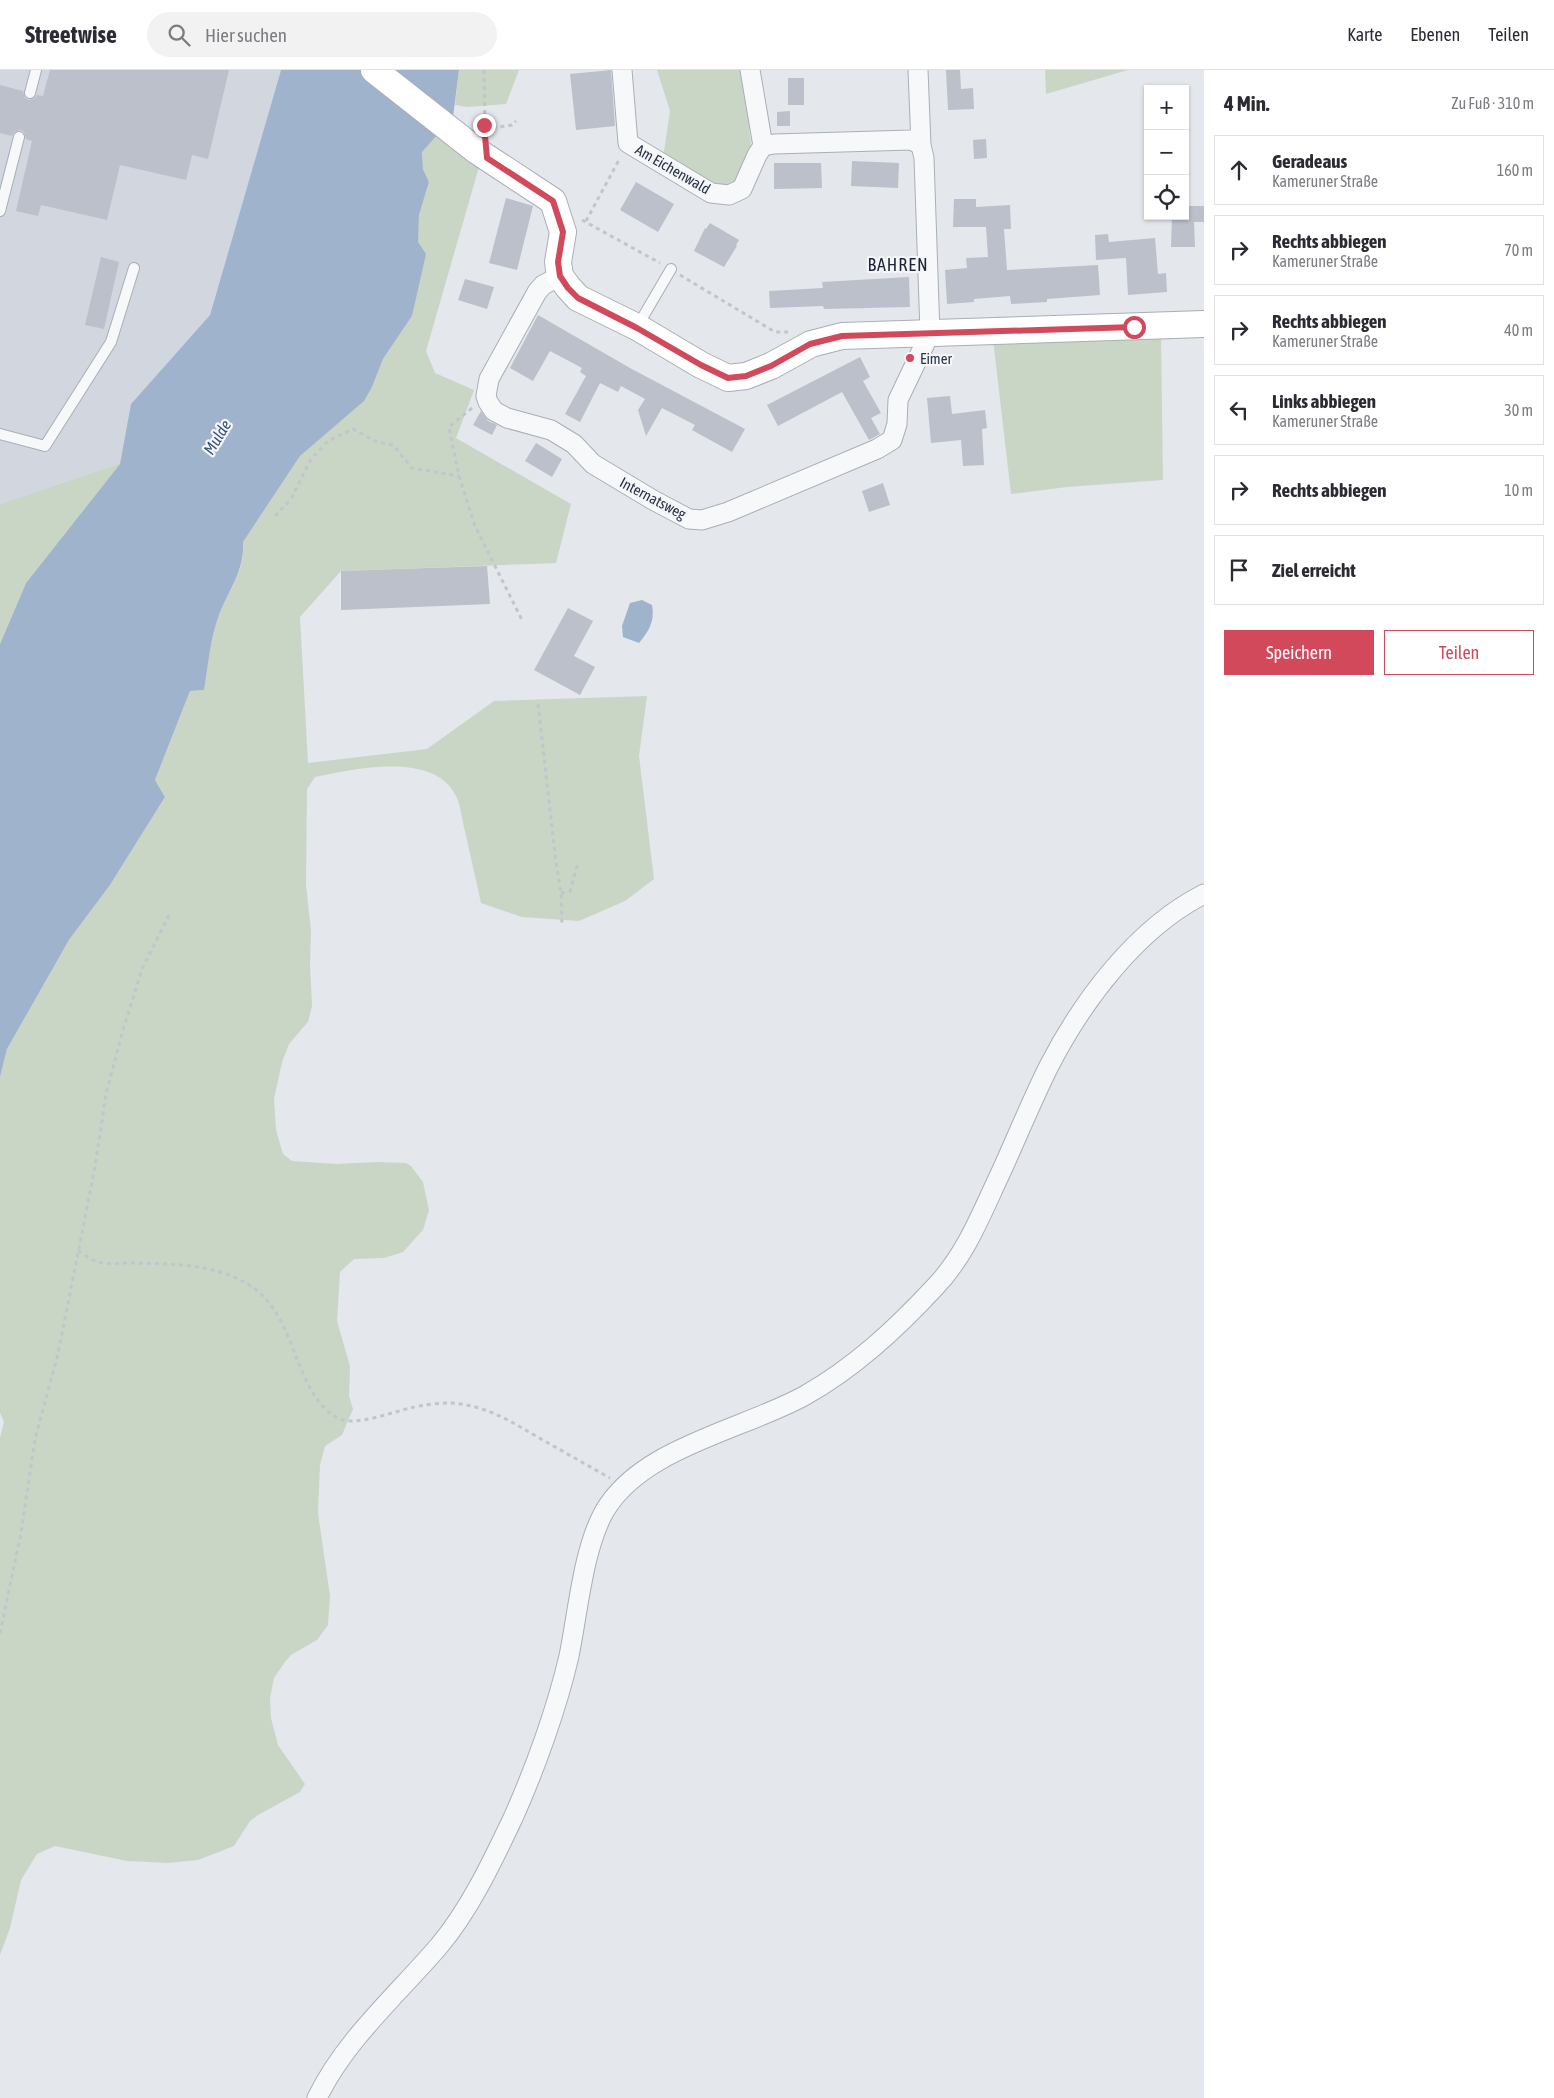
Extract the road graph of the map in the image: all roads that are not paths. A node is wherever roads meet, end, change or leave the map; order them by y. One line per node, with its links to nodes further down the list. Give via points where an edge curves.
1 (36, 70): 6 (lane)
2 (374, 70): 13 (street, via 482,154 553,201 563,232 558,262)
3 (622, 70): 9 (street, Am Eichenwald, via 628,143 711,193 729,195 742,189)
4 (750, 70): 9 (street)
5 (918, 70): 8 (street)
6 (30, 93)
7 (19, 138): 10 (lane)
8 (921, 145): 9 (street, via 911,140); 16 (street)
9 (763, 146)
10 (0, 211)
11 (134, 268): 17 (lane, via 111,342 45,446)
12 (671, 269): 15 (lane)
13 (560, 276): 15 (street, via 578,298); 16 (street, Internatsweg, via 537,292 489,379 486,396 494,411 507,418 551,430 574,444 593,464 689,519 702,520 728,512 892,440 897,424 898,400)
14 (1204, 324): 16 (street)
15 (637, 328): 16 (street, via 728,378 746,376 810,344 842,336)
16 (930, 333)
17 (0, 434)
18 (1204, 894): 19 (street, via 1158,924 1128,953 1083,1009 1050,1064 970,1237 939,1284 863,1357 834,1377 778,1409 653,1463 625,1486 604,1512 592,1543 568,1660 554,1710 514,1814 487,1871 442,1942 338,2063)
19 (317, 2098)

